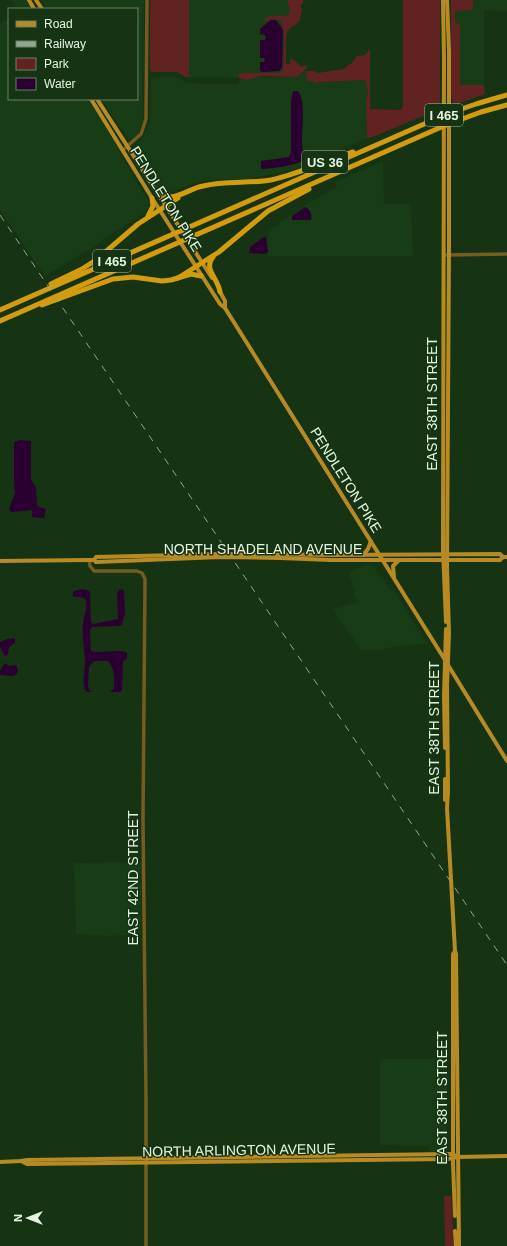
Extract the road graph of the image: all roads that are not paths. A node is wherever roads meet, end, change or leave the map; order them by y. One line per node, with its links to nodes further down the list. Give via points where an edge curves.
1 (146, 0): 9 (street, via 146,119 142,134)
2 (443, 0): 20 (main road, EAST 38TH STREET)
3 (447, 0): 21 (main road, EAST 38TH STREET)
4 (507, 95): 8 (highway, I 465, via 453,112)
5 (92, 100): 10 (main road, PENDLETON PIKE)
6 (99, 100): 9 (main road, PENDLETON PIKE)
7 (507, 105): 11 (highway, I 465, via 446,125)
8 (378, 144): 12 (highway, US 36, via 281,177 255,182 210,184); 26 (highway, I 465)
9 (128, 147): 10 (street); 13 (main road, PENDLETON PIKE)
10 (123, 150): 14 (main road, PENDLETON PIKE)
11 (336, 174): 18 (highway, US 36, via 268,211); 28 (highway, I 465, via 263,204)
12 (185, 193): 13 (highway, US 36, via 172,198); 15 (highway)
13 (160, 195): 15 (main road, PENDLETON PIKE)
14 (152, 198): 16 (main road, PENDLETON PIKE); 17 (highway, via 153,206)
15 (167, 206): 16 (highway); 22 (main road, PENDLETON PIKE)
16 (159, 210): 17 (highway); 23 (main road, PENDLETON PIKE)
17 (147, 218): 26 (highway, via 96,260)
18 (216, 254): 22 (highway, US 36); 27 (highway, via 209,266 219,284)
19 (507, 254): 21 (street)
20 (443, 255): 21 (street); 36 (main road, EAST 38TH STREET)
21 (449, 255): 36 (main road, EAST 38TH STREET)
22 (202, 263): 23 (highway, US 36); 27 (main road, PENDLETON PIKE)
23 (195, 267): 24 (main road, PENDLETON PIKE); 25 (highway)
24 (201, 276): 25 (highway, via 193,274); 29 (main road, PENDLETON PIKE)
25 (178, 278): 28 (highway, via 162,281 133,277 114,279)
26 (56, 284): 30 (highway, I 465)
27 (220, 292): 29 (main road, PENDLETON PIKE, via 225,301)
28 (64, 295): 31 (highway)
29 (225, 308): 32 (main road, PENDLETON PIKE)
30 (0, 310)
31 (0, 321)
32 (371, 541): 34 (main road); 35 (main road, PENDLETON PIKE)
33 (241, 555): 34 (main road, NORTH SHADELAND AVENUE); 39 (main road, NORTH SHADELAND AVENUE, via 104,562); 40 (main road, NORTH SHADELAND AVENUE, via 325,560)
34 (363, 555): 35 (main road, NORTH SHADELAND AVENUE)
35 (379, 555): 36 (main road, NORTH SHADELAND AVENUE); 40 (main road, PENDLETON PIKE)
36 (445, 555): 37 (main road, NORTH SHADELAND AVENUE, via 500,554); 41 (main road, EAST 38TH STREET)
37 (505, 557): 41 (main road, NORTH SHADELAND AVENUE, via 500,560)
38 (399, 559): 40 (main road, NORTH SHADELAND AVENUE); 41 (main road, NORTH SHADELAND AVENUE); 43 (main road, via 393,566)
39 (91, 560): 42 (main road, NORTH SHADELAND AVENUE); 48 (street, EAST 42ND STREET, via 90,566 94,571 137,570 145,579 143,820)
40 (382, 560): 43 (main road, PENDLETON PIKE)
41 (445, 560): 44 (main road, EAST 38TH STREET, via 449,633)
42 (0, 561)
43 (394, 579): 44 (main road, PENDLETON PIKE)
44 (446, 662): 45 (main road, PENDLETON PIKE); 47 (main road, EAST 38TH STREET, via 447,808 457,1005)
45 (507, 761)
46 (507, 1156): 47 (main road, NORTH ARLINGTON AVENUE)
47 (454, 1157): 48 (main road, NORTH ARLINGTON AVENUE); 51 (main road, EAST 38TH STREET)
48 (147, 1160): 49 (main road, NORTH ARLINGTON AVENUE); 50 (street, EAST 42ND STREET)
49 (0, 1162)
50 (146, 1246)
51 (457, 1246)

